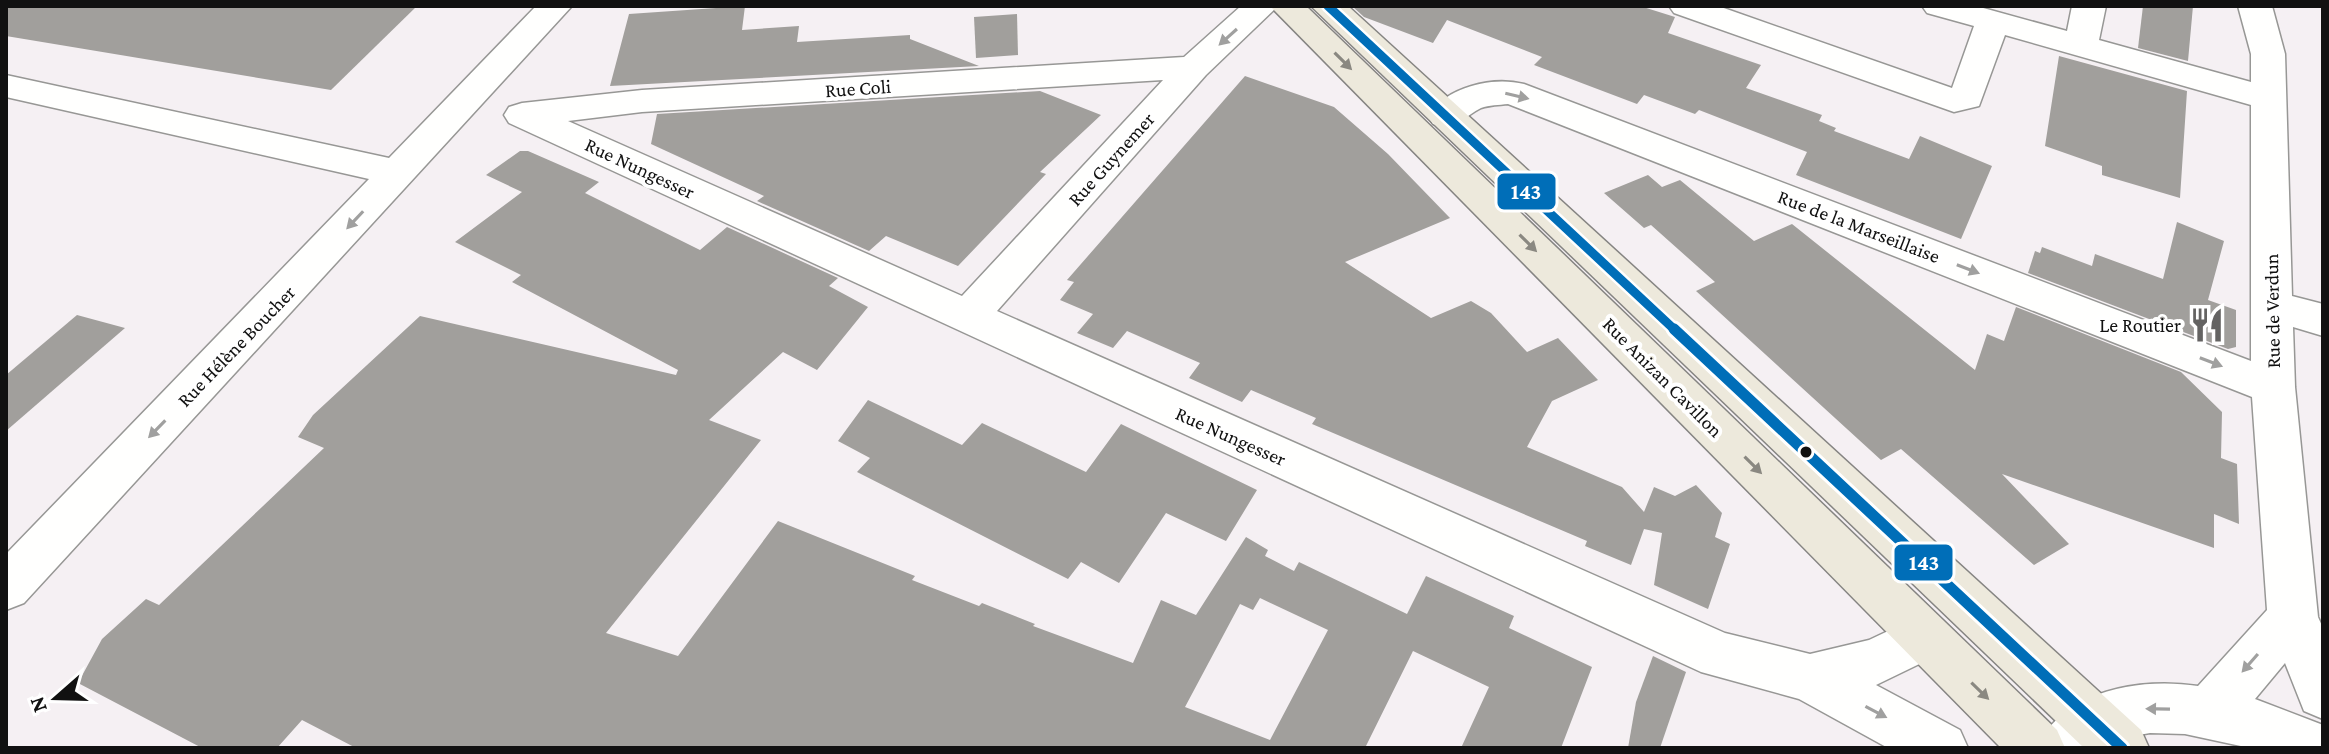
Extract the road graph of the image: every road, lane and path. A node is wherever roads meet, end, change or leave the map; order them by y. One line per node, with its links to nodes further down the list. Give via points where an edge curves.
1 (555, 6): 16 (street, Rue Hélène Boucher)
2 (1261, 6): 11 (street, Rue Guynemer, one-way to 11)
3 (1287, 6): 23 (main road, Rue Anizan Cavillon, one-way to 23)
4 (1328, 6): 15 (main road, Rue Anizan Cavillon)
5 (1686, 6): 9 (street, via 1954,101 1966,98)
6 (1939, 6): 9 (street)
7 (2089, 6): 10 (street)
8 (2255, 6): 13 (street, Rue de Verdun, via 2268,54)
9 (1993, 21): 10 (street)
10 (2081, 45): 13 (street)
11 (1194, 67): 14 (street, Rue Coli, via 642,101); 18 (street, Rue Guynemer)
12 (6, 86): 16 (street)
13 (2268, 98): 17 (street, Rue de Verdun)
14 (522, 115): 18 (street, Rue Nungesser)
15 (1446, 116): 20 (street, Rue de la Marseillaise, one-way to 20, via 1473,97 1511,92); 27 (main road, Rue Anizan Cavillon)
16 (399, 173): 21 (street, Rue Hélène Boucher, one-way to 21)
17 (2272, 306): 19 (street); 20 (street, Rue de Verdun)
18 (967, 317): 24 (street, Rue Nungesser, via 1719,655)
19 (2323, 320)
20 (2273, 387): 22 (street, Rue de Verdun)
21 (6, 588)
22 (2293, 617): 25 (street, Rue de Verdun); 26 (street, one-way to 26)
23 (1924, 637): 24 (street, via 1879,661); 29 (main road, Rue Anizan Cavillon, one-way to 29)
24 (1810, 678): 28 (street, Rue Nungesser, one-way to 28)
25 (2323, 694)
26 (2210, 711): 27 (street, one-way to 27, via 2147,708); 30 (street, via 2277,730)
27 (2094, 739)
28 (1941, 748)
29 (2038, 748)
30 (2313, 748)

